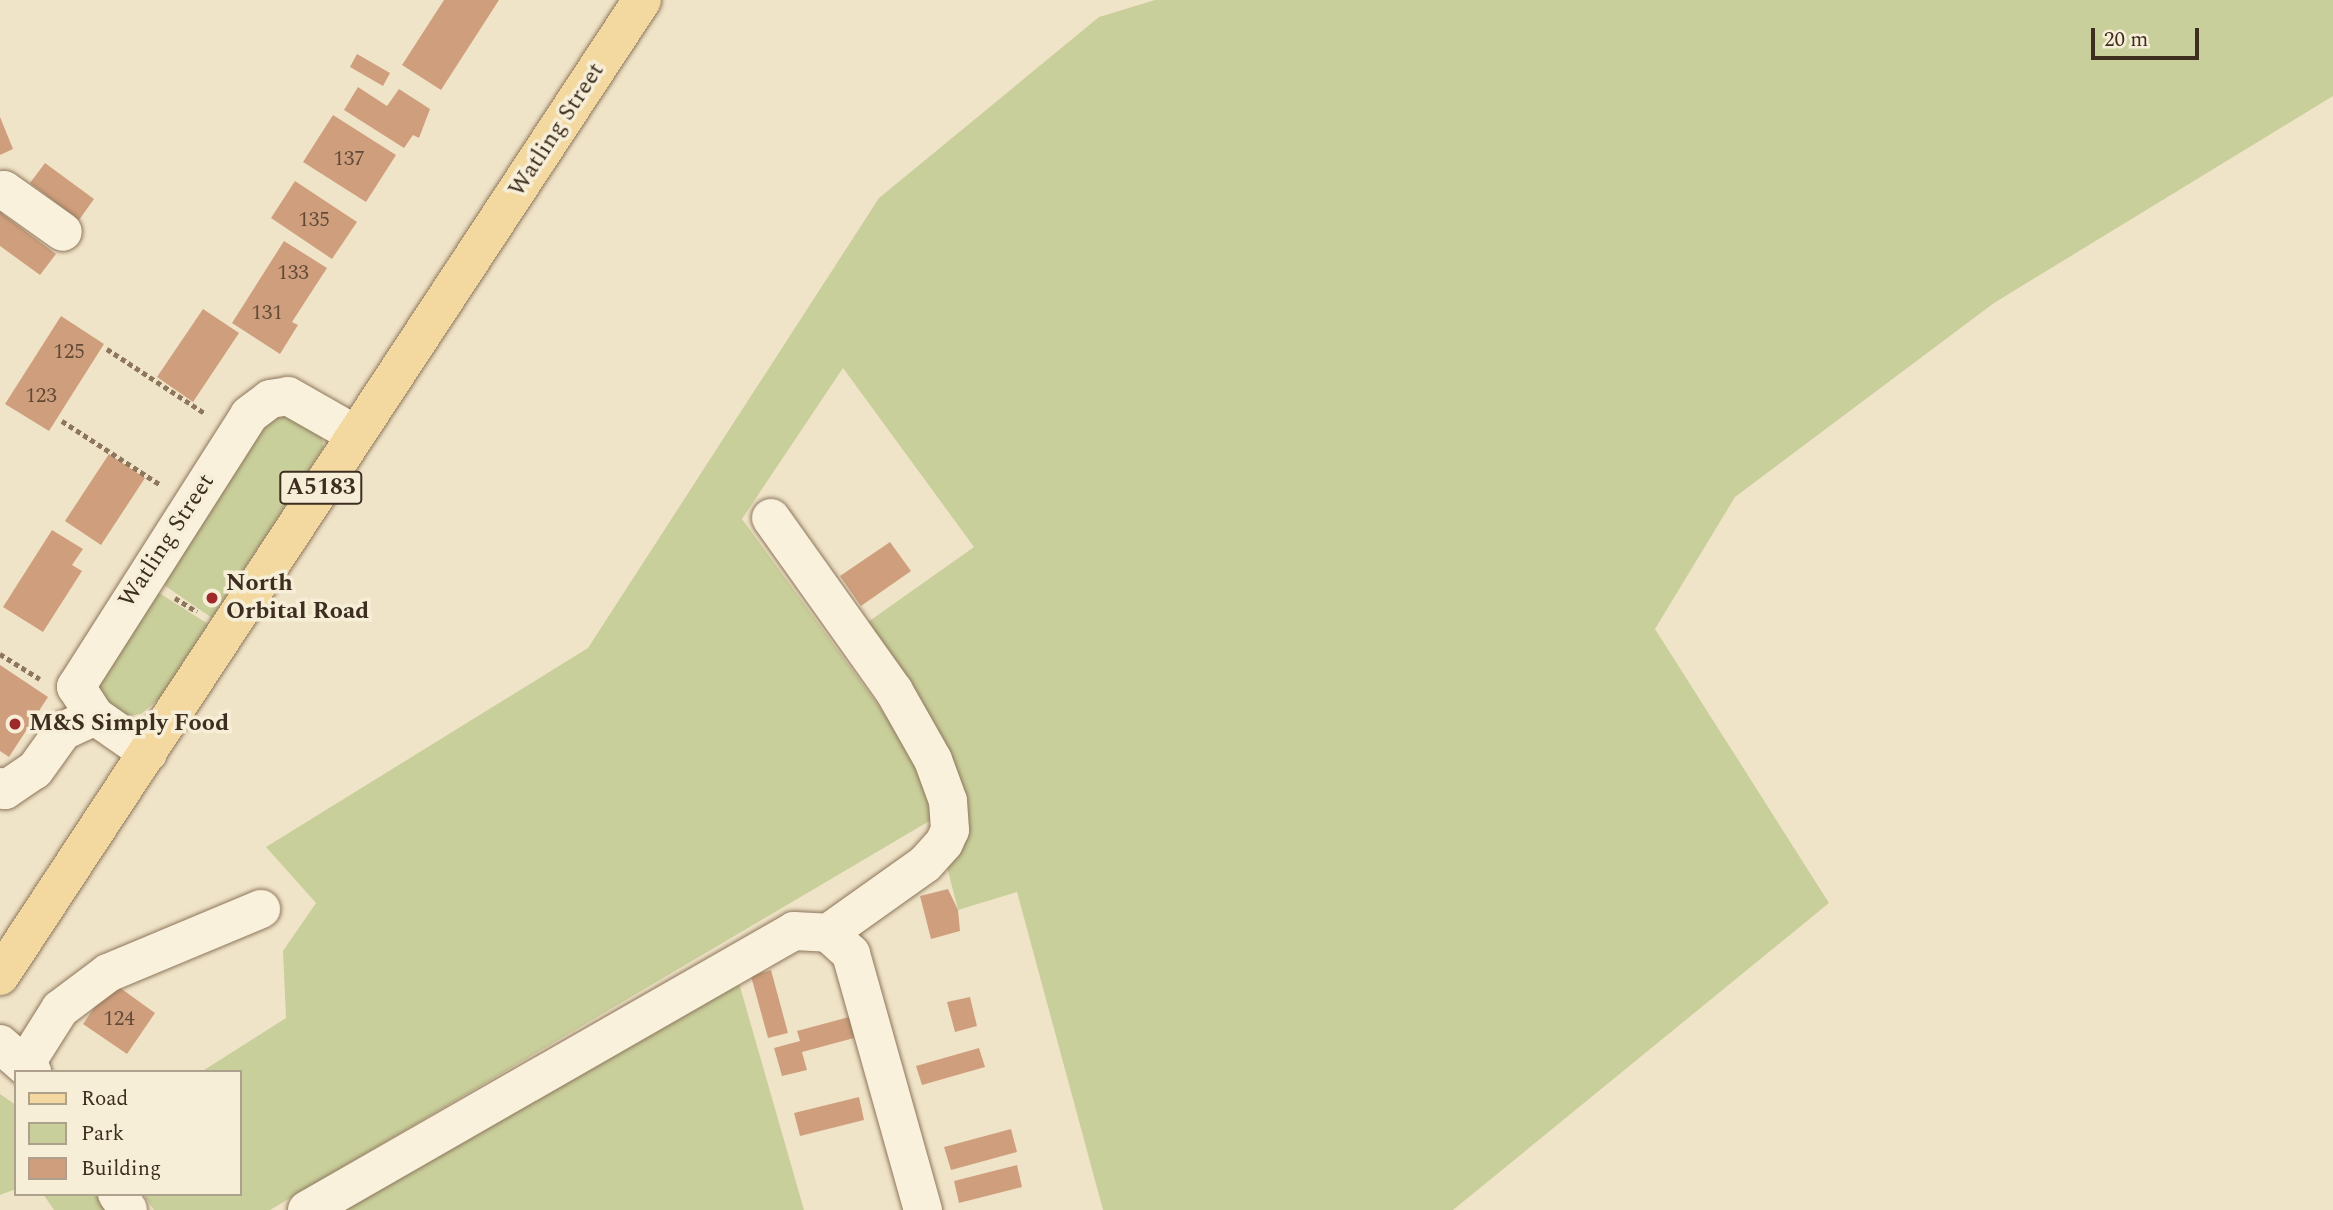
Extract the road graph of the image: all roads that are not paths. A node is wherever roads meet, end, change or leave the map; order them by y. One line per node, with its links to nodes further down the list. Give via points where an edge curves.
1 (642, 0): 4 (main road, Watling Street / A5183)
2 (0, 192): 3 (street, via 4,190)
3 (63, 233)
4 (355, 434): 6 (street, Watling Street, via 288,396 270,399 248,415 79,676 76,687); 7 (main road, Watling Street / A5183)
5 (771, 518): 10 (street, via 894,691 933,760 948,801 950,830 925,864)
6 (94, 716): 7 (street, Watling Street); 8 (street, via 63,731 35,770 5,790)
7 (148, 753): 11 (main road, Watling Street / A5183)
8 (0, 788)
9 (261, 909): 12 (street, via 108,973 60,1009)
10 (828, 933): 13 (street, via 794,931); 14 (street, via 852,954)
11 (0, 976)
12 (20, 1060)
13 (307, 1210)
14 (923, 1210)

